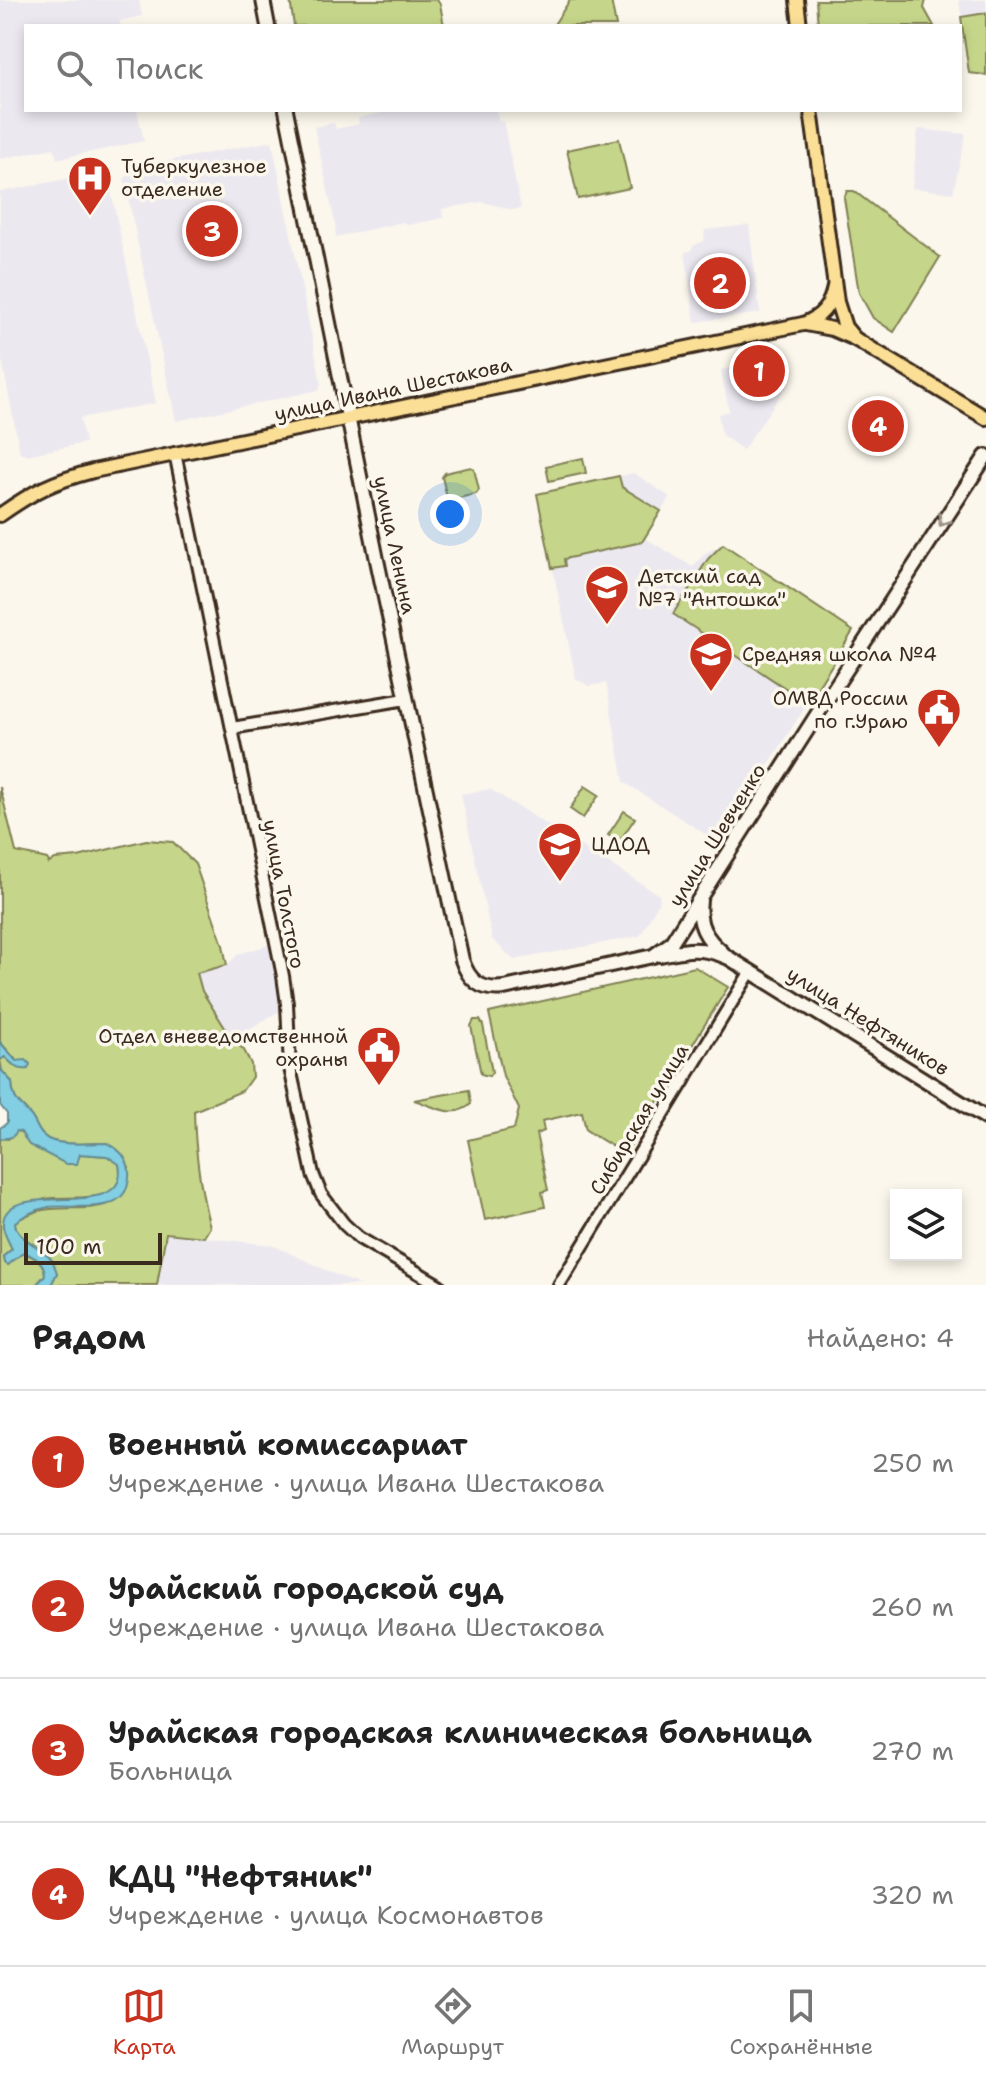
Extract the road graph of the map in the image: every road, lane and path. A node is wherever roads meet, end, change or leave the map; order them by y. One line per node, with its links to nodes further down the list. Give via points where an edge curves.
1 (263, 0): 3 (main road)
2 (797, 0): 4 (main road)
3 (268, 24)
4 (800, 24)
5 (286, 112): 11 (main road, улица Ленина)
6 (811, 112): 7 (main road)
7 (834, 287): 8 (main road, via 823,313); 9 (main road, via 841,319)
8 (803, 324): 9 (main road); 11 (main road, улица Ивана Шестакова)
9 (855, 339): 10 (main road)
10 (986, 418)
11 (349, 419): 12 (main road, улица Ивана Шестакова); 15 (main road, улица Ленина)
12 (175, 453): 14 (main road, улица Ивана Шестакова, via 55,482); 16 (street, улица Толстого)
13 (986, 456): 17 (main road, улица Шевченко, one-way to 17)
14 (0, 515)
15 (406, 699): 16 (street); 18 (main road, улица Ленина, via 462,960 476,984 504,988)
16 (232, 728): 22 (street, улица Толстого, via 286,994 290,1068 316,1184 354,1234)
17 (701, 897): 18 (main road, улица Шевченко, via 671,943); 19 (main road, улица Нефтяников, via 703,931)
18 (653, 956): 19 (main road, улица Нефтяников, via 696,949)
19 (729, 958): 20 (main road, улица Нефтяников)
20 (751, 971): 21 (main road, улица Нефтяников); 23 (street, Сибирская улица)
21 (986, 1118)
22 (439, 1285)
23 (559, 1285)

